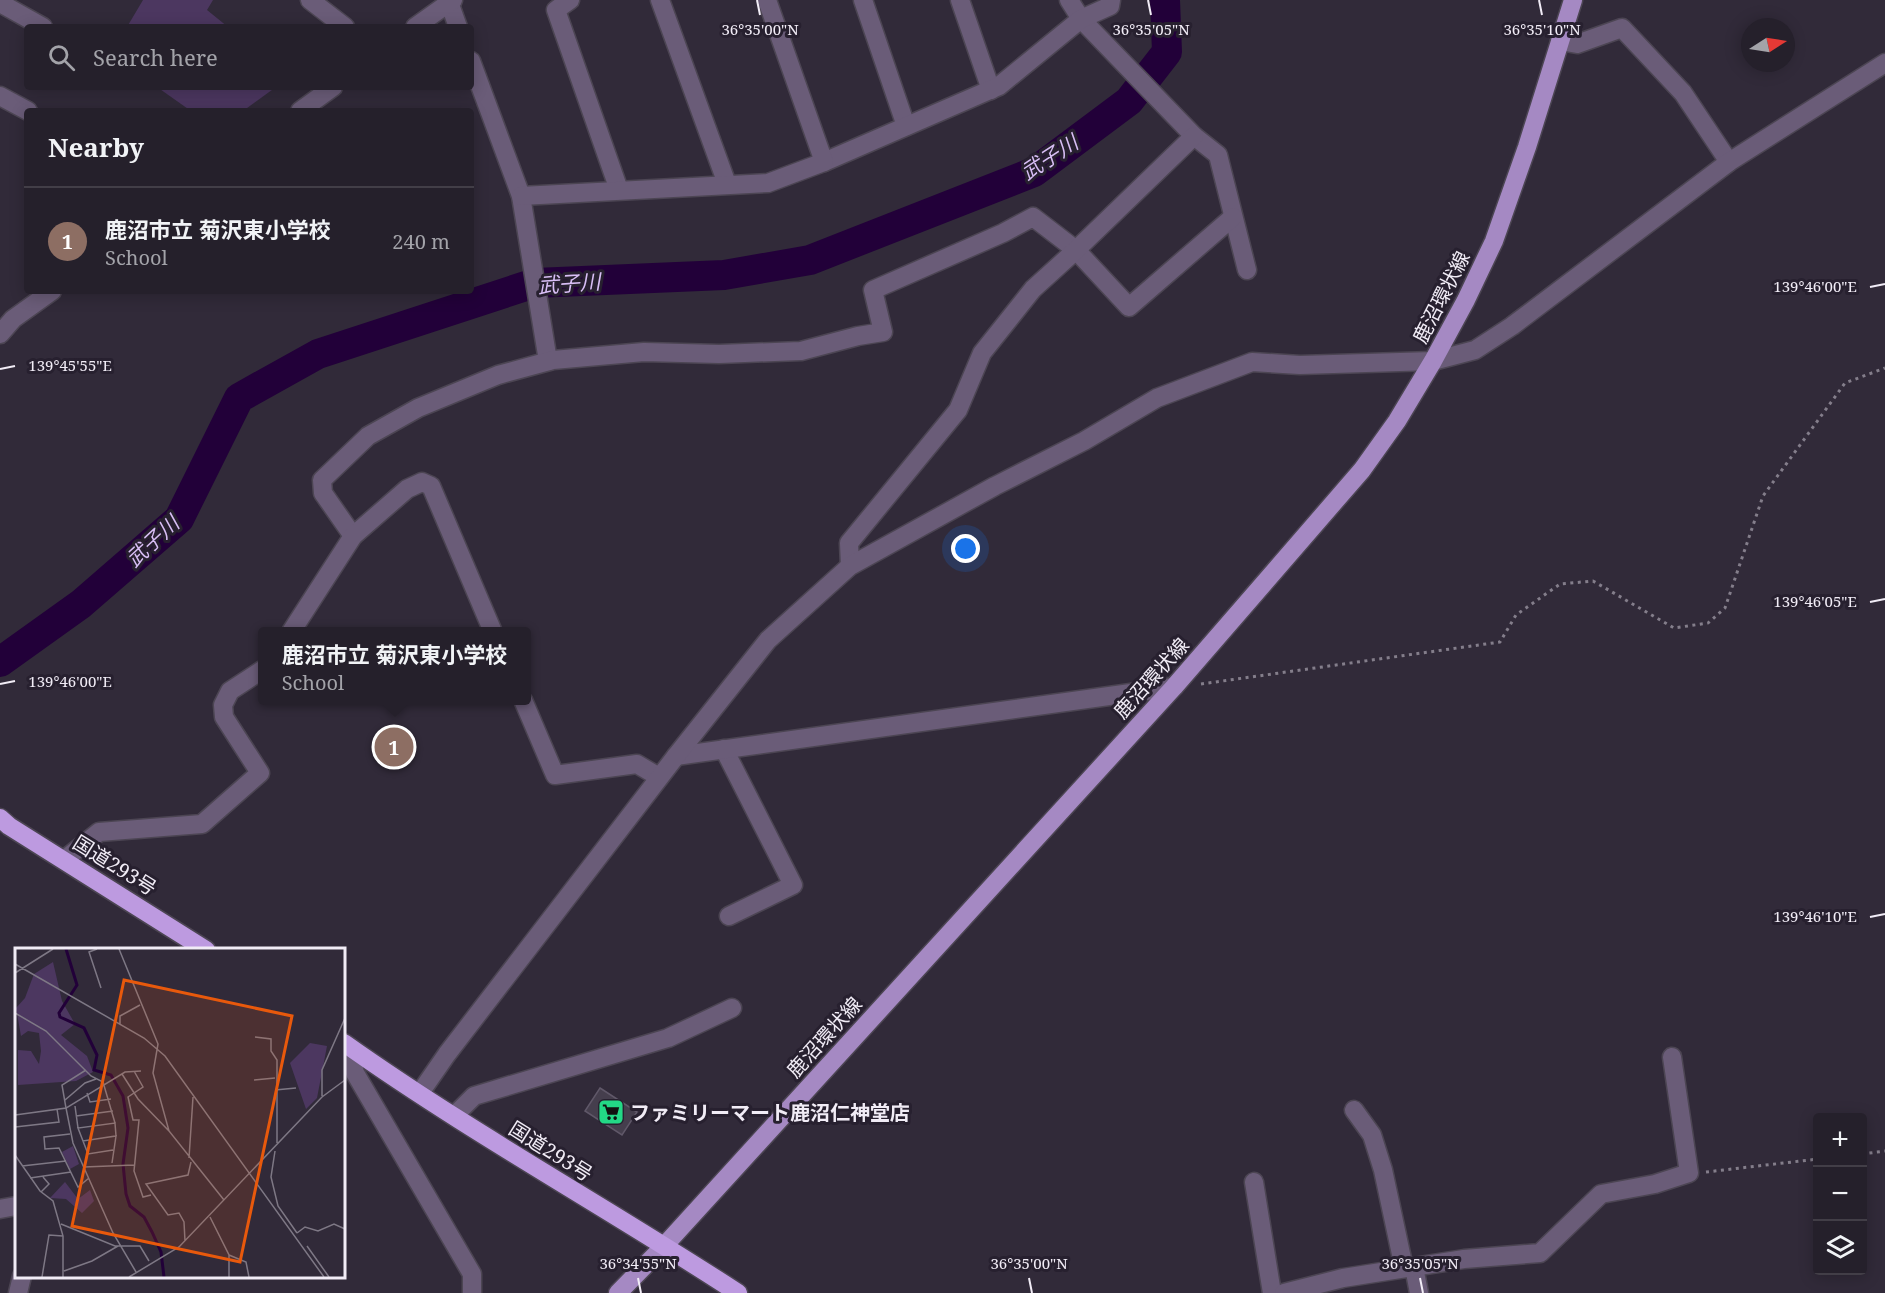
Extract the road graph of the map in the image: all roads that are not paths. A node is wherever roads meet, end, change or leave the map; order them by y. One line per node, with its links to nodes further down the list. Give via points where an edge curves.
1 (310, 0): 14 (street)
2 (570, 0): 30 (street, via 556,10)
3 (660, 0): 29 (street)
4 (767, 0): 27 (street)
5 (863, 0): 25 (street)
6 (960, 0): 21 (street)
7 (1069, 0): 12 (street)
8 (1111, 0): 12 (street, via 1110,6)
9 (1574, 0): 17 (main road, 鹿沼環状線)
10 (451, 1): 15 (street); 16 (street)
11 (0, 3): 13 (street)
12 (1082, 19): 21 (street); 26 (street)
13 (38, 24)
14 (341, 24)
15 (419, 24)
16 (457, 24)
17 (1560, 41): 28 (street, via 1577,44 1622,27 1683,93); 38 (main road, 鹿沼環状線, via 1494,241)
18 (1885, 63): 28 (street)
19 (474, 69): 31 (street)
20 (329, 90): 23 (street)
21 (992, 90): 25 (street)
22 (0, 96): 24 (street)
23 (304, 108)
24 (24, 109)
25 (906, 126): 27 (street)
26 (1194, 136): 32 (street, via 1218,155); 33 (street)
27 (824, 162): 29 (street, via 768,183)
28 (1729, 162): 38 (street, via 1512,326 1475,350)
29 (727, 184): 30 (street)
30 (619, 190): 31 (street)
31 (521, 196): 37 (street)
32 (1233, 217): 33 (street, via 1129,307); 34 (street)
33 (1076, 250): 37 (street, via 1033,217 873,290 883,332 801,351 644,352); 40 (street, via 1033,289 982,353 958,410 849,543)
34 (1247, 270)
35 (48, 294): 36 (street)
36 (0, 334)
37 (548, 361): 39 (street, via 498,375 418,408 368,436 322,480 323,493)
38 (1433, 361): 40 (street, via 1300,365 1252,362 1157,398); 44 (main road, 鹿沼環状線, via 1362,470)
39 (353, 536): 41 (street); 42 (street, via 407,489 422,482 431,486)
40 (850, 566): 47 (street, via 768,640)
41 (294, 627)
42 (492, 627)
43 (258, 673): 50 (street, via 230,692 223,705 224,717 260,773 202,824 99,832)
44 (1174, 687): 46 (street); 62 (main road, 鹿沼環状線)
45 (525, 705): 48 (street, via 555,775 637,764)
46 (724, 749): 47 (street); 51 (street, via 793,885)
47 (675, 756): 48 (street)
48 (659, 777): 56 (street)
49 (0, 818): 50 (highway, 国道293号)
50 (64, 860): 52 (highway, 国道293号)
51 (729, 916)
52 (203, 948)
53 (732, 1008): 58 (street, via 668,1038 474,1096)
54 (346, 1045): 56 (highway, 国道293号); 67 (street, via 355,1073 472,1274)
55 (1672, 1057): 63 (street, via 1689,1173 1601,1194 1540,1253 1464,1258)
56 (420, 1093): 58 (highway, 国道293号)
57 (1354, 1110): 63 (street, via 1372,1135)
58 (454, 1116): 62 (highway, 国道293号)
59 (1254, 1182): 70 (street)
60 (15, 1206): 61 (street)
61 (0, 1209)
62 (664, 1245): 68 (main road, 鹿沼環状線); 69 (highway, 国道293号)
63 (1409, 1267): 65 (street, via 1342,1278); 72 (street)
64 (22, 1278): 66 (street)
65 (1315, 1289): 71 (street)
66 (18, 1293)
67 (472, 1293)
68 (618, 1293)
69 (738, 1293)
70 (1272, 1293)
71 (1284, 1293)
72 (1419, 1293)

